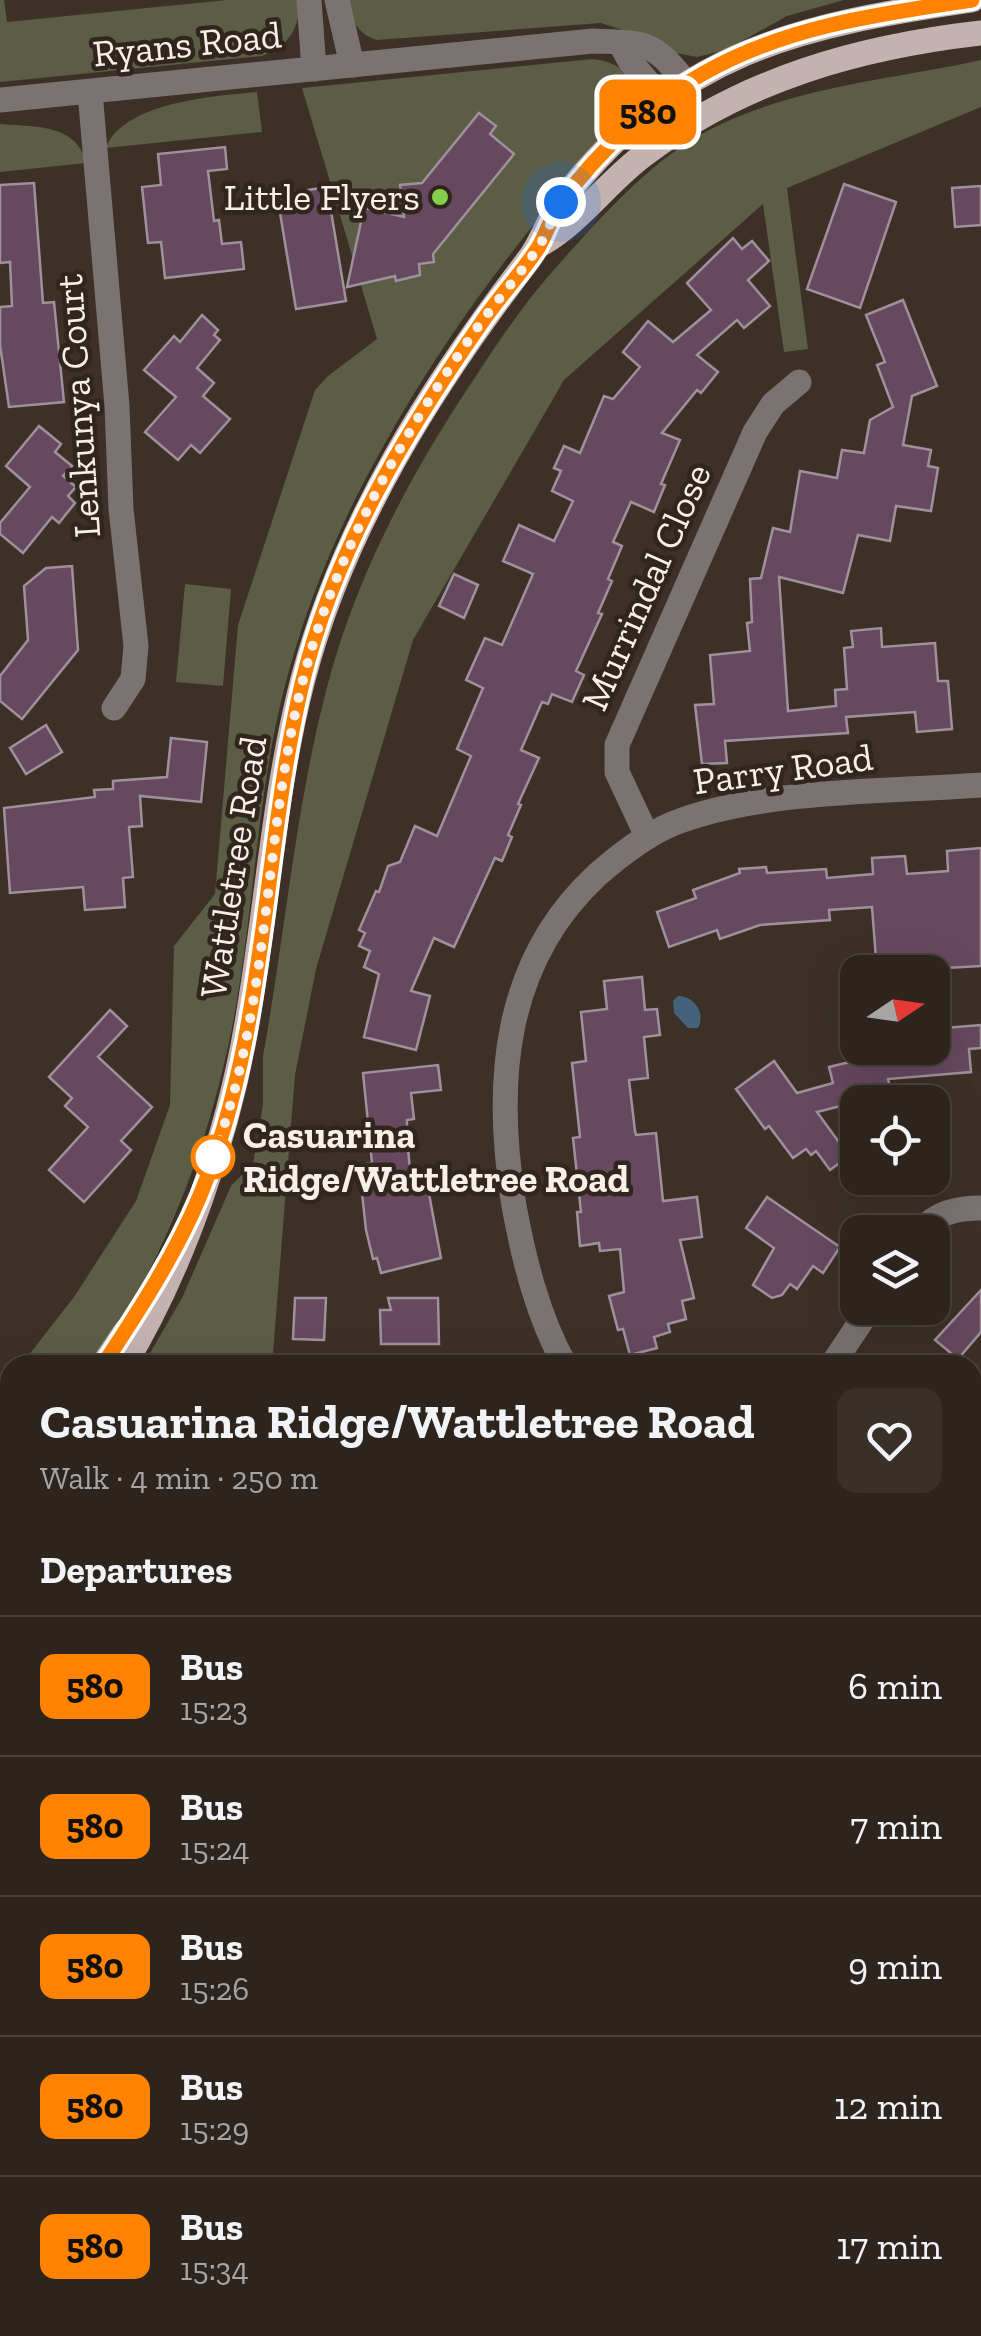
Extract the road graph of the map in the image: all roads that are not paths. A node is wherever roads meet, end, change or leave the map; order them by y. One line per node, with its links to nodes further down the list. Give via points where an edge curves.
1 (309, 0): 7 (street)
2 (337, 0): 6 (street)
3 (972, 0): 8 (main road, via 800,32)
4 (981, 32): 12 (main road, via 842,58)
5 (620, 43): 6 (street, Ryans Road, via 561,42); 8 (street, Ryans Road, via 648,45); 11 (street)
6 (352, 65): 7 (street, Ryans Road)
7 (314, 69): 9 (street, Ryans Road)
8 (686, 83): 11 (main road); 12 (main road)
9 (90, 92): 10 (street, Ryans Road); 16 (street, Lenkunya Court, via 136,646 133,679)
10 (0, 100)
11 (663, 100): 13 (main road); 14 (main road, Wattletree Road, via 571,190)
12 (708, 111): 13 (main road)
13 (684, 126): 14 (main road, Wattletree Road)
14 (540, 244): 19 (main road, Wattletree Road, via 416,424 363,519 320,622 280,790 238,1073)
15 (799, 382): 18 (street, Murrindal Close, via 755,432 618,745 617,772)
16 (114, 708)
17 (981, 785): 18 (street, Parry Road, via 741,805)
18 (647, 836): 25 (street, Parry Road, via 560,916 528,971 509,1033 504,1105 512,1193 526,1266)
19 (198, 1200): 23 (main road, Wattletree Road); 24 (main road, Wattletree Road)
20 (981, 1208): 21 (street)
21 (944, 1215)
22 (859, 1325): 26 (street)
23 (109, 1355)
24 (129, 1355)
25 (556, 1355)
26 (839, 1355)

